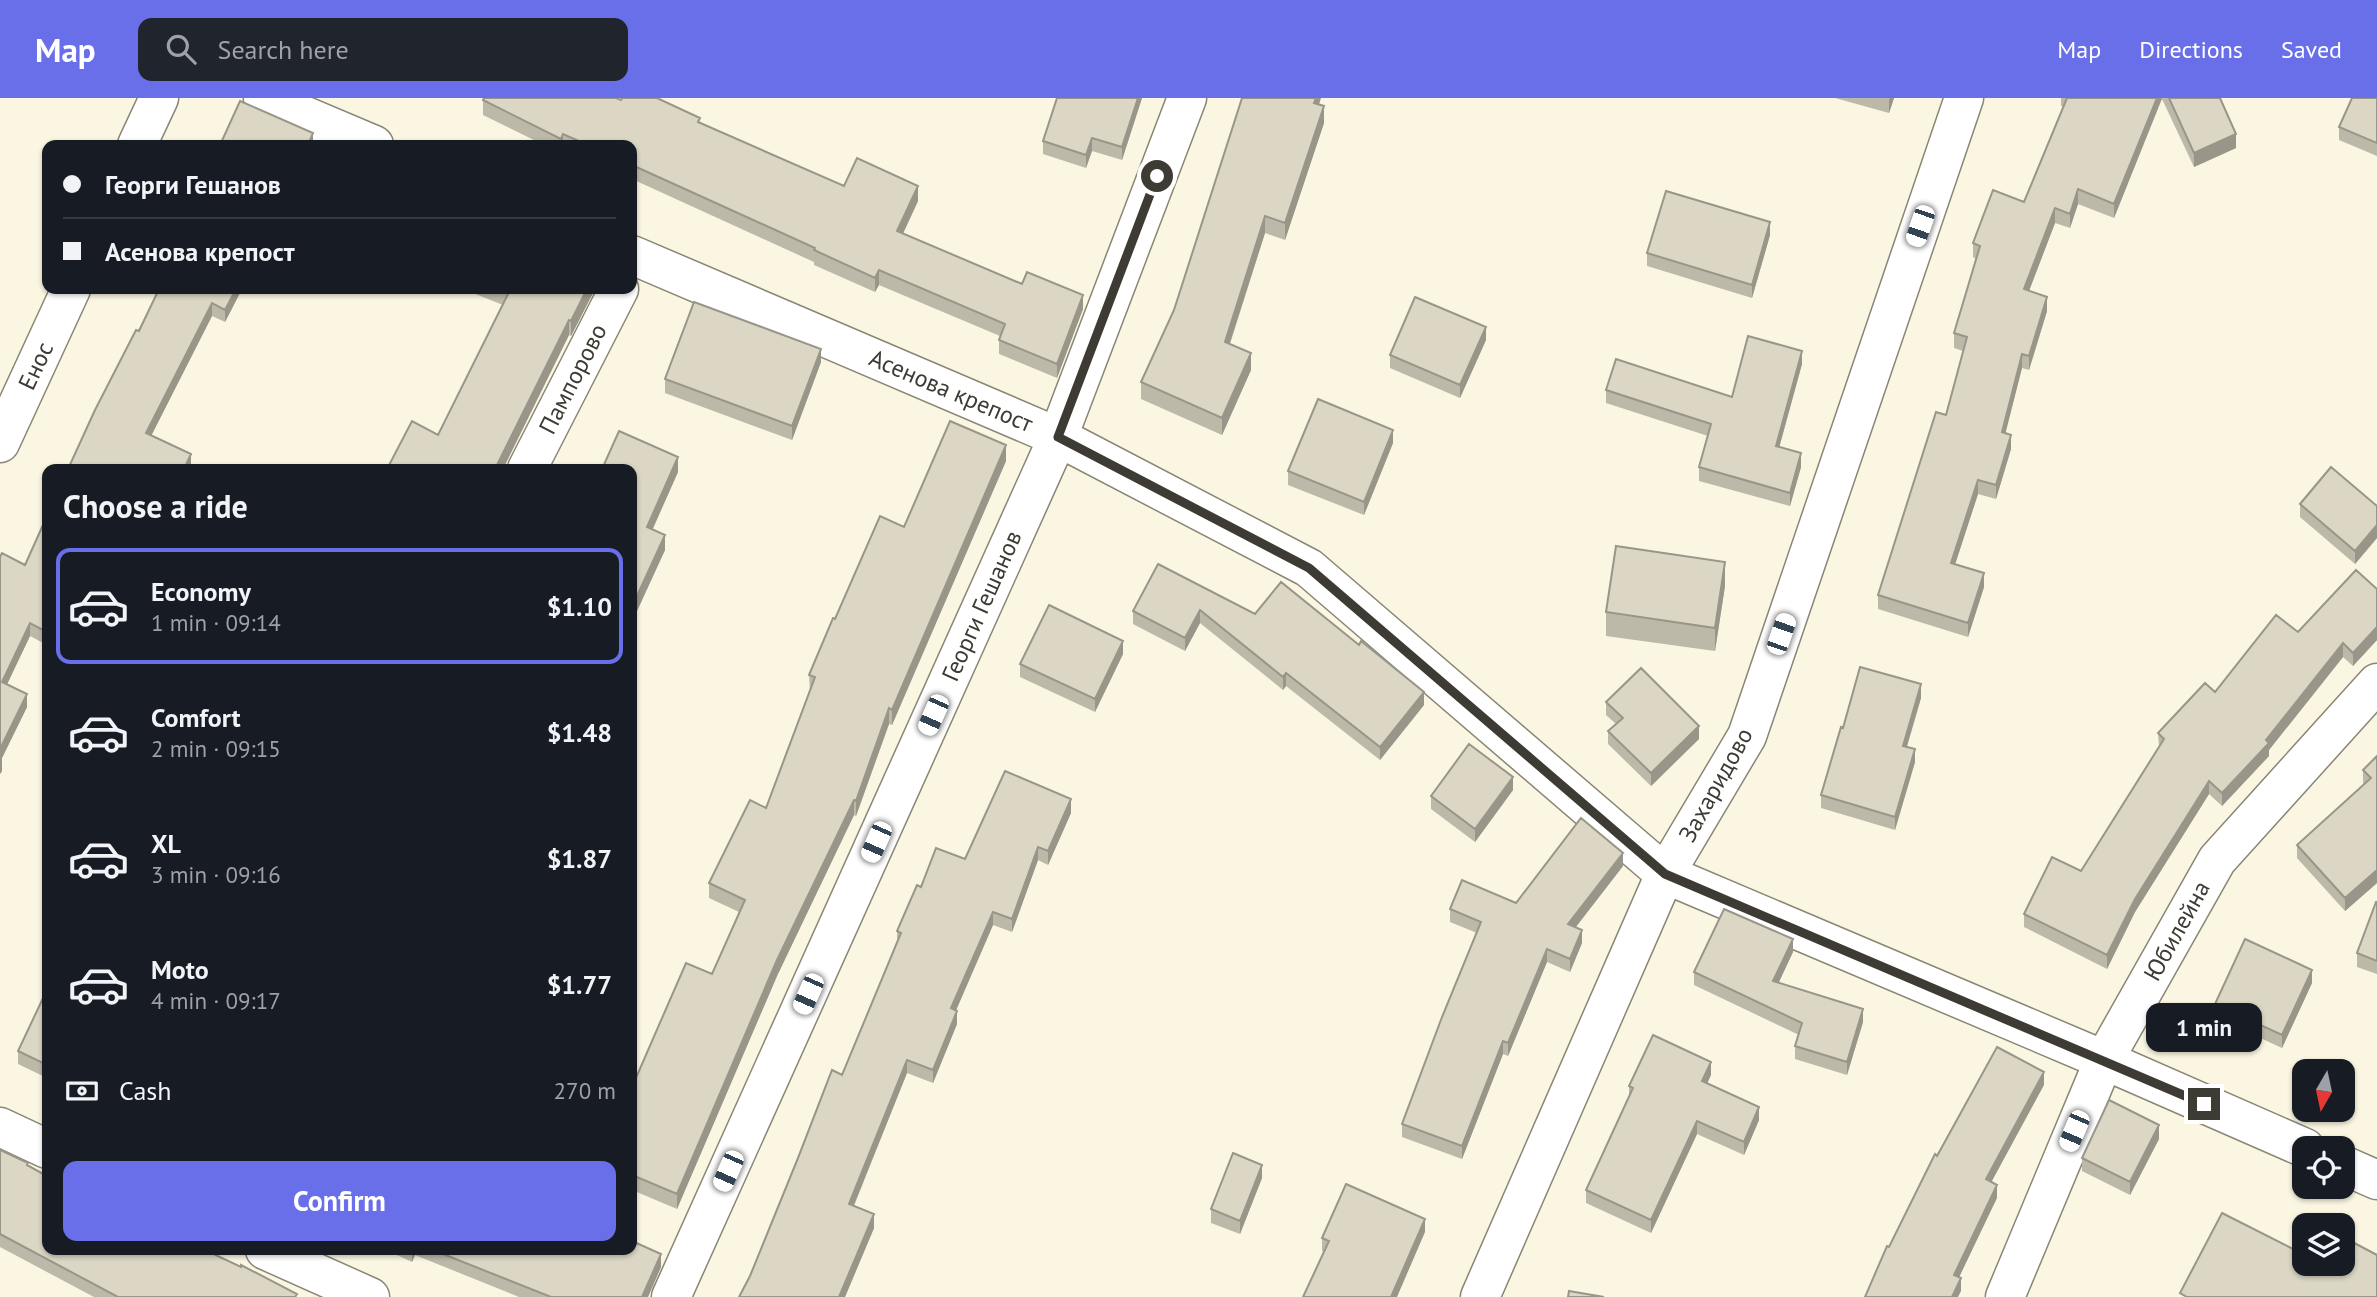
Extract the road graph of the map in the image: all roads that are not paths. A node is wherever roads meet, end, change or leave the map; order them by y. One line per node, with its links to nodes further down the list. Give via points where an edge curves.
1 (159, 98): 5 (street)
2 (263, 98): 6 (street)
3 (1187, 98): 10 (street, Георги Гешанов)
4 (1964, 98): 14 (street, Захаридово, via 1747,736)
5 (139, 140)
6 (362, 140)
7 (637, 269): 10 (street, Асенова крепост)
8 (69, 294): 11 (street, Енос)
9 (615, 294): 12 (street, Пампорово)
10 (1058, 437): 14 (street, Асенова крепост, via 1309,568); 23 (street, Георги Гешанов)
11 (0, 443)
12 (530, 464)
13 (2377, 683): 15 (street, Юбилейна, via 2217,860)
14 (1665, 874): 15 (street, Асенова крепост); 24 (street, Захаридово)
15 (2104, 1060): 17 (street, Асенова крепост); 25 (street, Юбилейна)
16 (0, 1126): 18 (street)
17 (2292, 1142)
18 (42, 1147)
19 (2355, 1170): 20 (street)
20 (2377, 1180)
21 (276, 1255): 22 (street)
22 (370, 1297)
23 (671, 1297)
24 (1480, 1297)
25 (2004, 1297)

